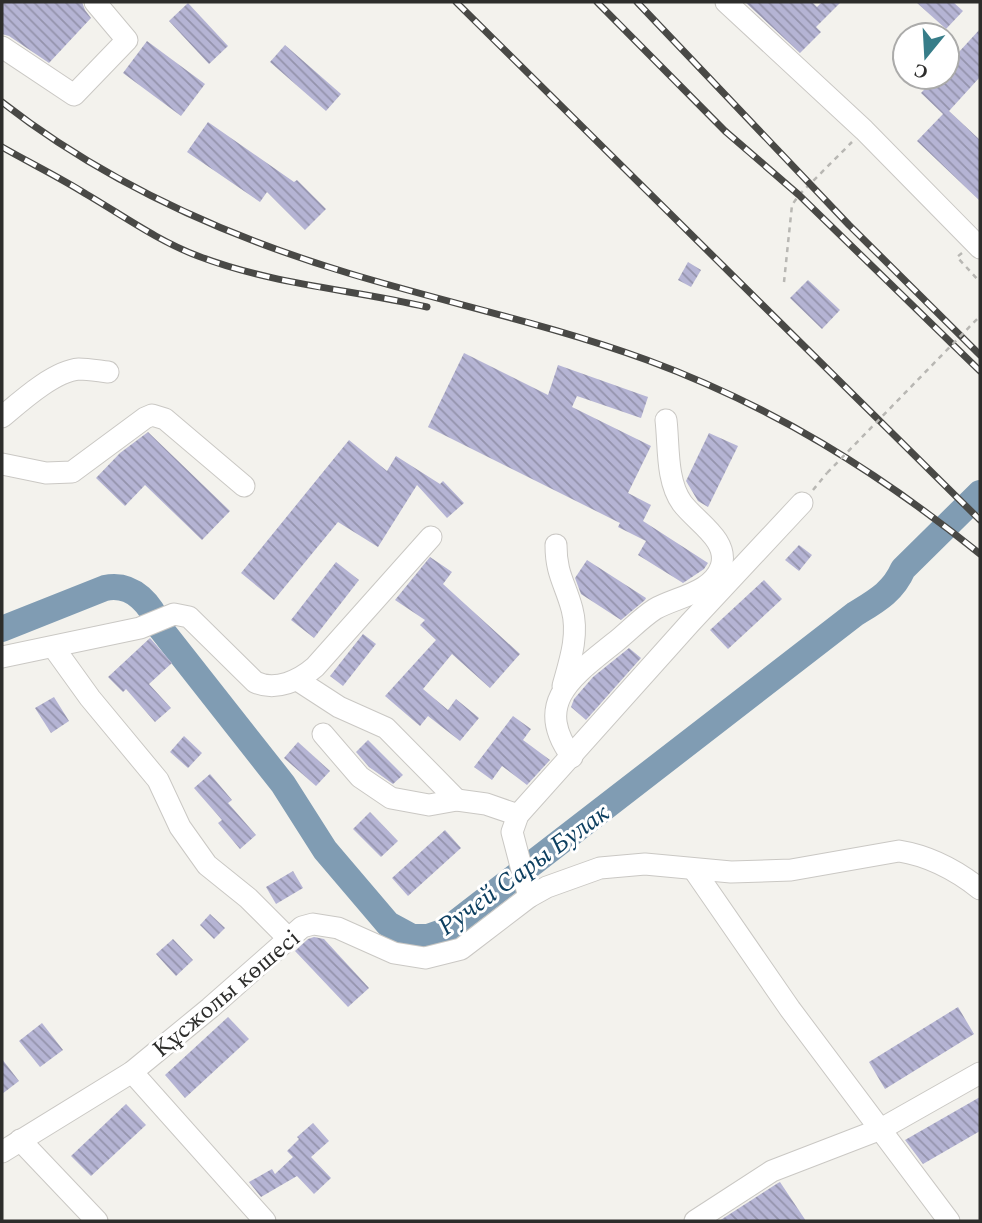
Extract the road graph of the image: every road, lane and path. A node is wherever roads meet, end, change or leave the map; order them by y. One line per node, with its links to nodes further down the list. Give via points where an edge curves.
1 (95, 2): 3 (street, via 127,40 75,95)
2 (726, 2): 4 (street)
3 (2, 47)
4 (864, 130): 5 (street); 7 (path, via 792,205)
5 (980, 248)
6 (969, 271): 8 (path)
7 (784, 282)
8 (980, 282)
9 (980, 316): 15 (path, bridge)
10 (108, 372): 11 (street, via 78,369 64,374)
11 (2, 417)
12 (666, 420): 21 (street, via 673,485 681,502 720,545 720,569 714,580 700,589 655,610 593,659)
13 (2, 464): 14 (street, via 46,473 72,472 152,415 165,419)
14 (244, 486)
15 (802, 503): 23 (street)
16 (431, 537): 20 (street)
17 (556, 545): 21 (street, via 556,564 575,624)
18 (54, 648): 19 (street); 20 (street, via 140,628 174,614 189,617 255,682); 29 (street, via 158,780 180,827 207,865)
19 (2, 657)
20 (299, 681): 24 (street, via 339,707 386,728)
21 (562, 691): 23 (street, via 555,724)
22 (323, 734): 24 (street, via 360,777 391,798 429,805)
23 (572, 757): 25 (street)
24 (457, 800): 25 (street)
25 (518, 815): 28 (street, via 512,832)
26 (694, 870): 27 (street, Құсжолы көшесі, via 790,870 899,851 941,864); 28 (street, Құсжолы көшесі, via 645,864 600,868); 32 (street, via 790,1009)
27 (980, 889)
28 (529, 897): 29 (street, Құсжолы көшесі, via 461,949 425,958 394,953 338,928 313,923)
29 (288, 938): 30 (street, Құсжолы көшесі)
30 (132, 1072): 33 (street, Құсжолы көшесі); 35 (street)
31 (980, 1073): 32 (street)
32 (881, 1129): 36 (street, via 772,1171); 37 (street)
33 (9, 1143): 34 (street)
34 (97, 1221)
35 (265, 1221)
36 (695, 1221)
37 (948, 1221)

